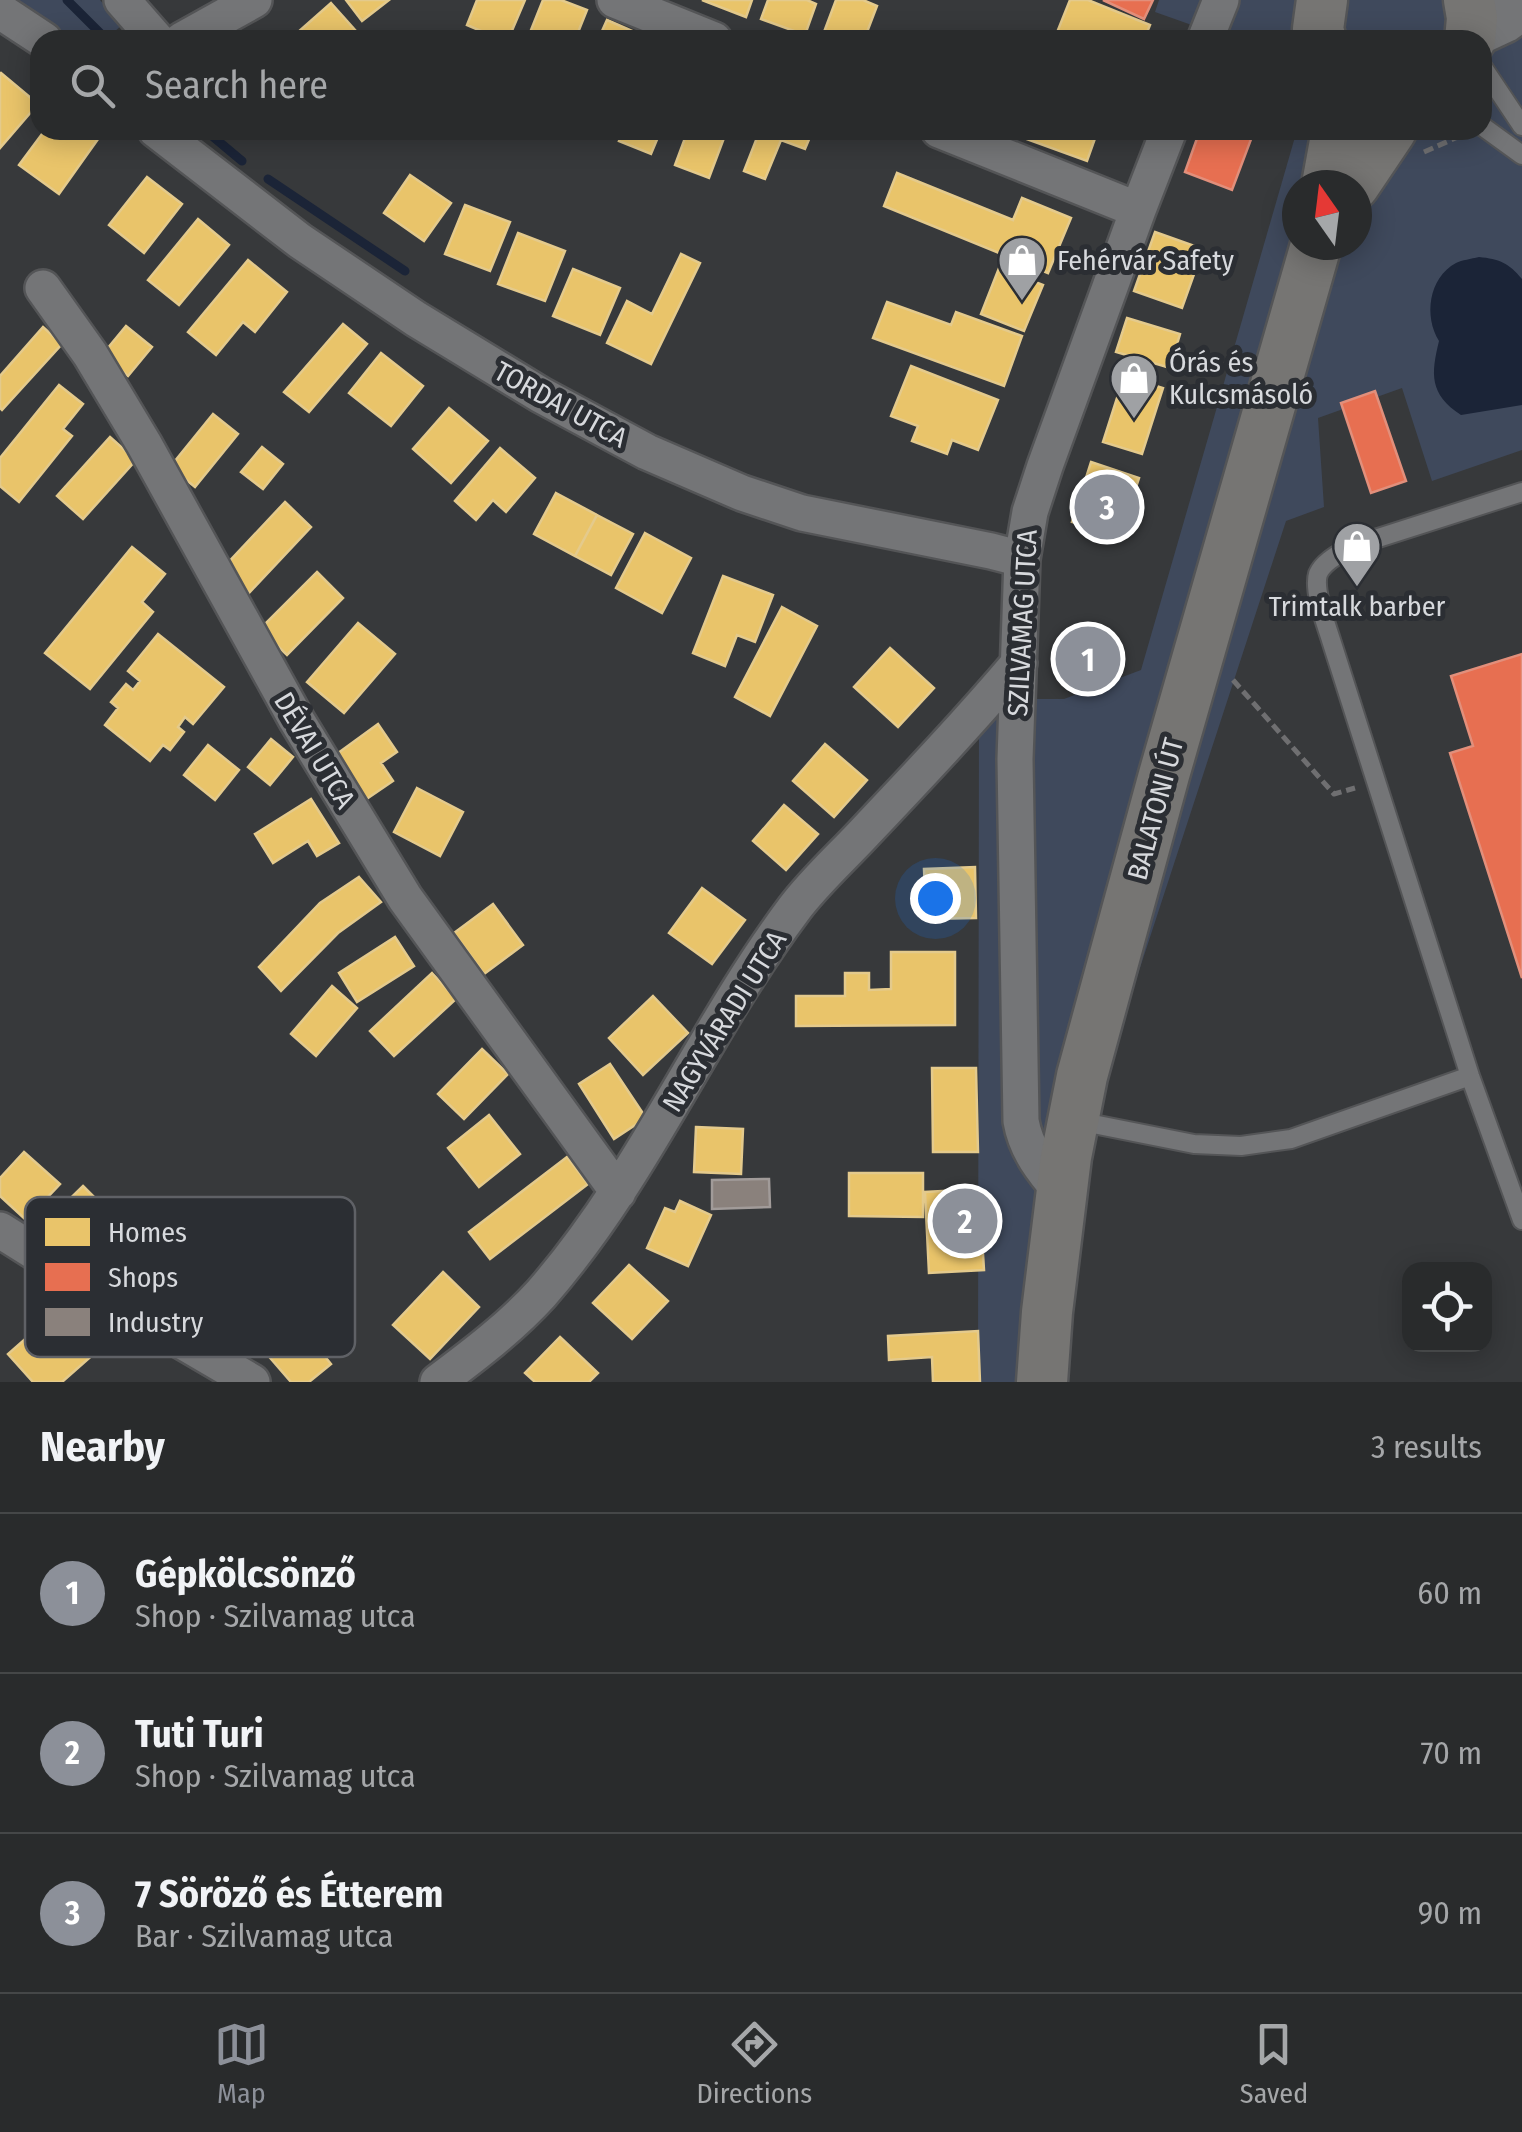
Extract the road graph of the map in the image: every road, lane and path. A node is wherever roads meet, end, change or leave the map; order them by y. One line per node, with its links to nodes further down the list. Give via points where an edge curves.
1 (122, 0): 7 (street)
2 (254, 0): 8 (street)
3 (615, 0): 9 (street)
4 (1221, 0): 10 (street)
5 (1522, 7): 11 (street)
6 (0, 11): 12 (street)
7 (149, 30)
8 (200, 30)
9 (689, 30)
10 (1209, 30)
11 (1483, 30)
12 (30, 31)
13 (1492, 70): 14 (lane)
14 (1522, 126)
15 (1492, 133): 22 (lane)
16 (169, 140): 29 (street, TORDAI UTCA, via 416,319 647,452 802,514 991,551)
17 (964, 140): 25 (street)
18 (1166, 140): 25 (street, SZILVAMAG UTCA)
19 (1335, 140): 23 (main road)
20 (1451, 140): 21 (path, via 1430,151)
21 (1402, 142): 24 (main road)
22 (1522, 155)
23 (1330, 170)
24 (1372, 185)
25 (1138, 210): 29 (street, SZILVAMAG UTCA, via 1030,512)
26 (1332, 260): 34 (main road, BALATONI ÚT, via 1164,775 1082,1076)
27 (43, 288): 35 (street, DÉVAI UTCA, via 126,414 296,719 405,898)
28 (1522, 492): 32 (lane, via 1350,547 1318,575 1318,596)
29 (1030, 578): 30 (street, SZILVAMAG UTCA)
30 (1019, 664): 34 (street, SZILVAMAG UTCA, via 1020,1120 1037,1164); 35 (street, NAGYVÁRADI UTCA, via 797,905)
31 (1224, 692): 32 (path, via 1229,674 1334,794)
32 (1374, 776): 33 (lane)
33 (1470, 1076): 34 (lane, via 1291,1138); 36 (lane)
34 (1067, 1157): 42 (main road, BALATONI ÚT)
35 (618, 1192): 41 (street, NAGYVÁRADI UTCA, via 539,1296)
36 (1522, 1220)
37 (0, 1230): 38 (street)
38 (25, 1246)
39 (209, 1357): 40 (street)
40 (252, 1382)
41 (438, 1382)
42 (1042, 1382)

